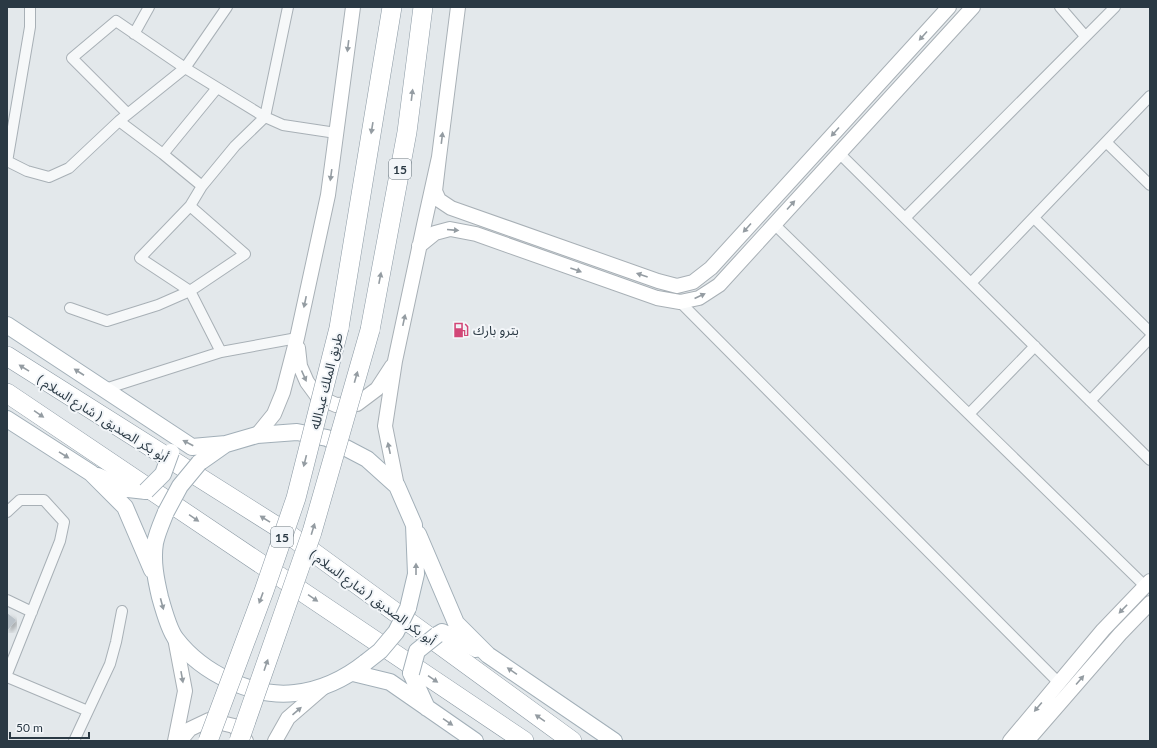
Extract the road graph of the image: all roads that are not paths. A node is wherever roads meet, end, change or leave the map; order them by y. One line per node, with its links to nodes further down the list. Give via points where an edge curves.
1 (30, 7): 26 (street, via 30,27)
2 (149, 7): 13 (street)
3 (227, 7): 15 (street)
4 (288, 7): 19 (street)
5 (353, 7): 21 (main road, one-way to 21)
6 (392, 7): 76 (highway, طريق الملك عبدالله / 15, one-way to 76, bridge, via 339,328 296,498)
7 (423, 7): 77 (highway, طريق الملك عبدالله / 15, one-way to 7, bridge, via 312,532 370,330 407,132)
8 (458, 7): 25 (main road, one-way to 8)
9 (949, 7): 25 (main road, one-way to 25, via 711,268 693,282 677,286 451,208 439,200 435,191)
10 (973, 7): 23 (main road)
11 (1060, 7): 14 (street)
12 (1115, 7): 14 (street)
13 (134, 34): 15 (street); 18 (street, via 116,21 72,58)
14 (1085, 36): 30 (street)
15 (184, 68): 16 (street); 18 (street)
16 (217, 88): 19 (street); 24 (street)
17 (1150, 96): 22 (street)
18 (128, 114): 20 (street)
19 (265, 117): 21 (street, via 283,125); 28 (street, via 235,146)
20 (119, 121): 24 (street); 26 (street, via 69,168 50,177)
21 (336, 133): 40 (main road, one-way to 40, via 328,195)
22 (1106, 142): 27 (street); 31 (street)
23 (839, 153): 30 (street); 32 (main road, one-way to 23)
24 (163, 154): 28 (street)
25 (439, 157): 33 (main road)
26 (7, 161)
27 (1150, 185)
28 (202, 186): 29 (street)
29 (190, 206): 35 (street, via 140,258); 35 (street, via 246,254)
30 (905, 218): 34 (street)
31 (1034, 218): 34 (street); 39 (street)
32 (774, 224): 36 (main road, one-way to 32, via 700,298 719,285); 49 (street)
33 (419, 246): 36 (main road, one-way to 36, via 435,233 450,229 469,233 656,298); 45 (main road, one-way to 33)
34 (971, 283): 42 (street)
35 (190, 291): 37 (street, via 158,305 107,321); 43 (street)
36 (680, 302): 69 (street)
37 (70, 308)
38 (7, 325): 46 (main road, one-way to 38)
39 (1150, 332)
40 (297, 338): 43 (street); 45 (main road, one-way to 45, via 300,366 307,382 318,398 336,405 357,404 377,389); 52 (main road, via 283,392 274,414)
41 (1150, 338): 48 (street)
42 (1035, 346): 48 (street); 49 (street)
43 (221, 352): 46 (street)
44 (7, 356): 82 (highway, ( شارع السلام ) أبو بكر الصديق, one-way to 44, via 284,531)
45 (395, 361): 56 (main road, one-way to 45, via 385,426)
46 (105, 389): 51 (main road)
47 (7, 393): 81 (highway, one-way to 81)
48 (1090, 401): 54 (street)
49 (969, 414): 60 (street)
50 (7, 419): 55 (main road, one-way to 55)
51 (159, 426): 53 (main road, one-way to 51, via 192,447); 55 (main road, bridge, via 171,452 163,474 146,491 128,488)
52 (257, 435): 53 (main road); 56 (main road, via 296,432 327,438 368,459)
53 (226, 444): 59 (main road, bridge, via 199,463 180,486 166,512 155,543)
54 (1150, 460)
55 (91, 473): 59 (main road, via 125,507)
56 (397, 486): 58 (main road)
57 (7, 512): 64 (street, via 20,500 44,500 64,522 60,541)
58 (414, 524): 66 (main road, via 456,622); 67 (main road, one-way to 58, bridge, via 380,651 396,632 408,608 416,574)
59 (154, 575): 65 (main road, one-way to 65, via 163,609)
60 (1148, 584): 69 (main road, one-way to 69, via 1103,630)
61 (7, 600): 64 (street)
62 (1150, 603): 85 (main road, one-way to 62)
63 (122, 611): 72 (street, via 110,664)
64 (32, 612): 68 (street)
65 (175, 638): 70 (main road, via 197,661 243,687 274,694 296,694); 74 (main road, one-way to 74, via 185,691)
66 (488, 655): 71 (main road, bridge, via 442,632 417,651 411,673); 83 (main road, one-way to 66)
67 (353, 673): 70 (main road); 71 (main road, via 390,682)
68 (7, 676): 72 (street)
69 (1059, 683): 84 (main road, one-way to 84)
70 (325, 686): 79 (main road, one-way to 70, via 288,718)
71 (427, 708): 80 (main road, one-way to 80)
72 (88, 711): 73 (street)
73 (74, 741)
74 (175, 741)
75 (180, 741): 78 (main road, via 190,729 209,720 234,726)
76 (208, 741)
77 (239, 741)
78 (246, 741)
79 (275, 741)
80 (475, 741)
81 (524, 741)
82 (572, 741)
83 (614, 741)
84 (1010, 741)
85 (1028, 741)

